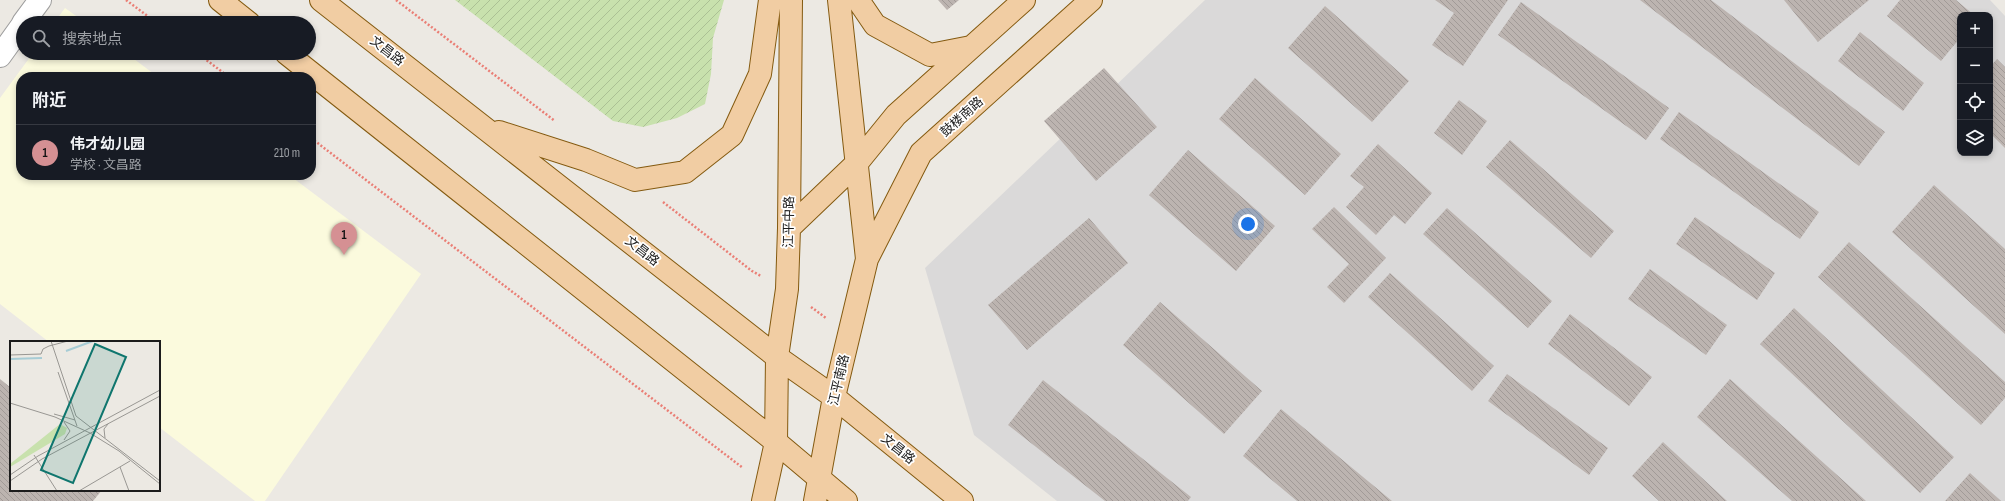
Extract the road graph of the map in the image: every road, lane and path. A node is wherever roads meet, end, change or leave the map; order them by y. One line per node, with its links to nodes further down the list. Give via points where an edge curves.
1 (40, 0): 11 (street)
2 (126, 0): 12 (path)
3 (220, 0): 13 (main road)
4 (321, 0): 22 (main road, 文昌路)
5 (770, 0): 22 (main road, via 760,74 732,135 685,172 635,180 586,160)
6 (791, 0): 25 (main road, 江平中路)
7 (839, 0): 24 (main road)
8 (858, 0): 15 (main road, via 875,25 930,55)
9 (1024, 0): 15 (main road)
10 (1091, 0): 26 (main road, 鼓楼南路, via 921,153)
11 (28, 16)
12 (147, 16)
13 (240, 16)
14 (16, 33): 16 (street)
15 (971, 47): 24 (main road, via 896,115)
16 (0, 56)
17 (206, 60): 19 (path)
18 (295, 60): 20 (main road)
19 (222, 72)
20 (310, 72)
21 (316, 77): 29 (main road)
22 (486, 127): 27 (main road, 文昌路)
23 (316, 142): 31 (path)
24 (857, 163): 25 (main road); 26 (main road)
25 (790, 228): 27 (main road, 江平中路, via 787,288)
26 (867, 259): 28 (main road, 江平南路)
27 (777, 357): 28 (main road, 文昌路); 29 (main road, 江平中路)
28 (834, 397): 30 (main road, 江平南路); 34 (main road, 文昌路)
29 (776, 442): 30 (main road); 31 (main road)
30 (819, 479): 32 (main road, 江平南路); 33 (main road)
31 (764, 493)
32 (815, 501)
33 (846, 501)
34 (962, 501)

